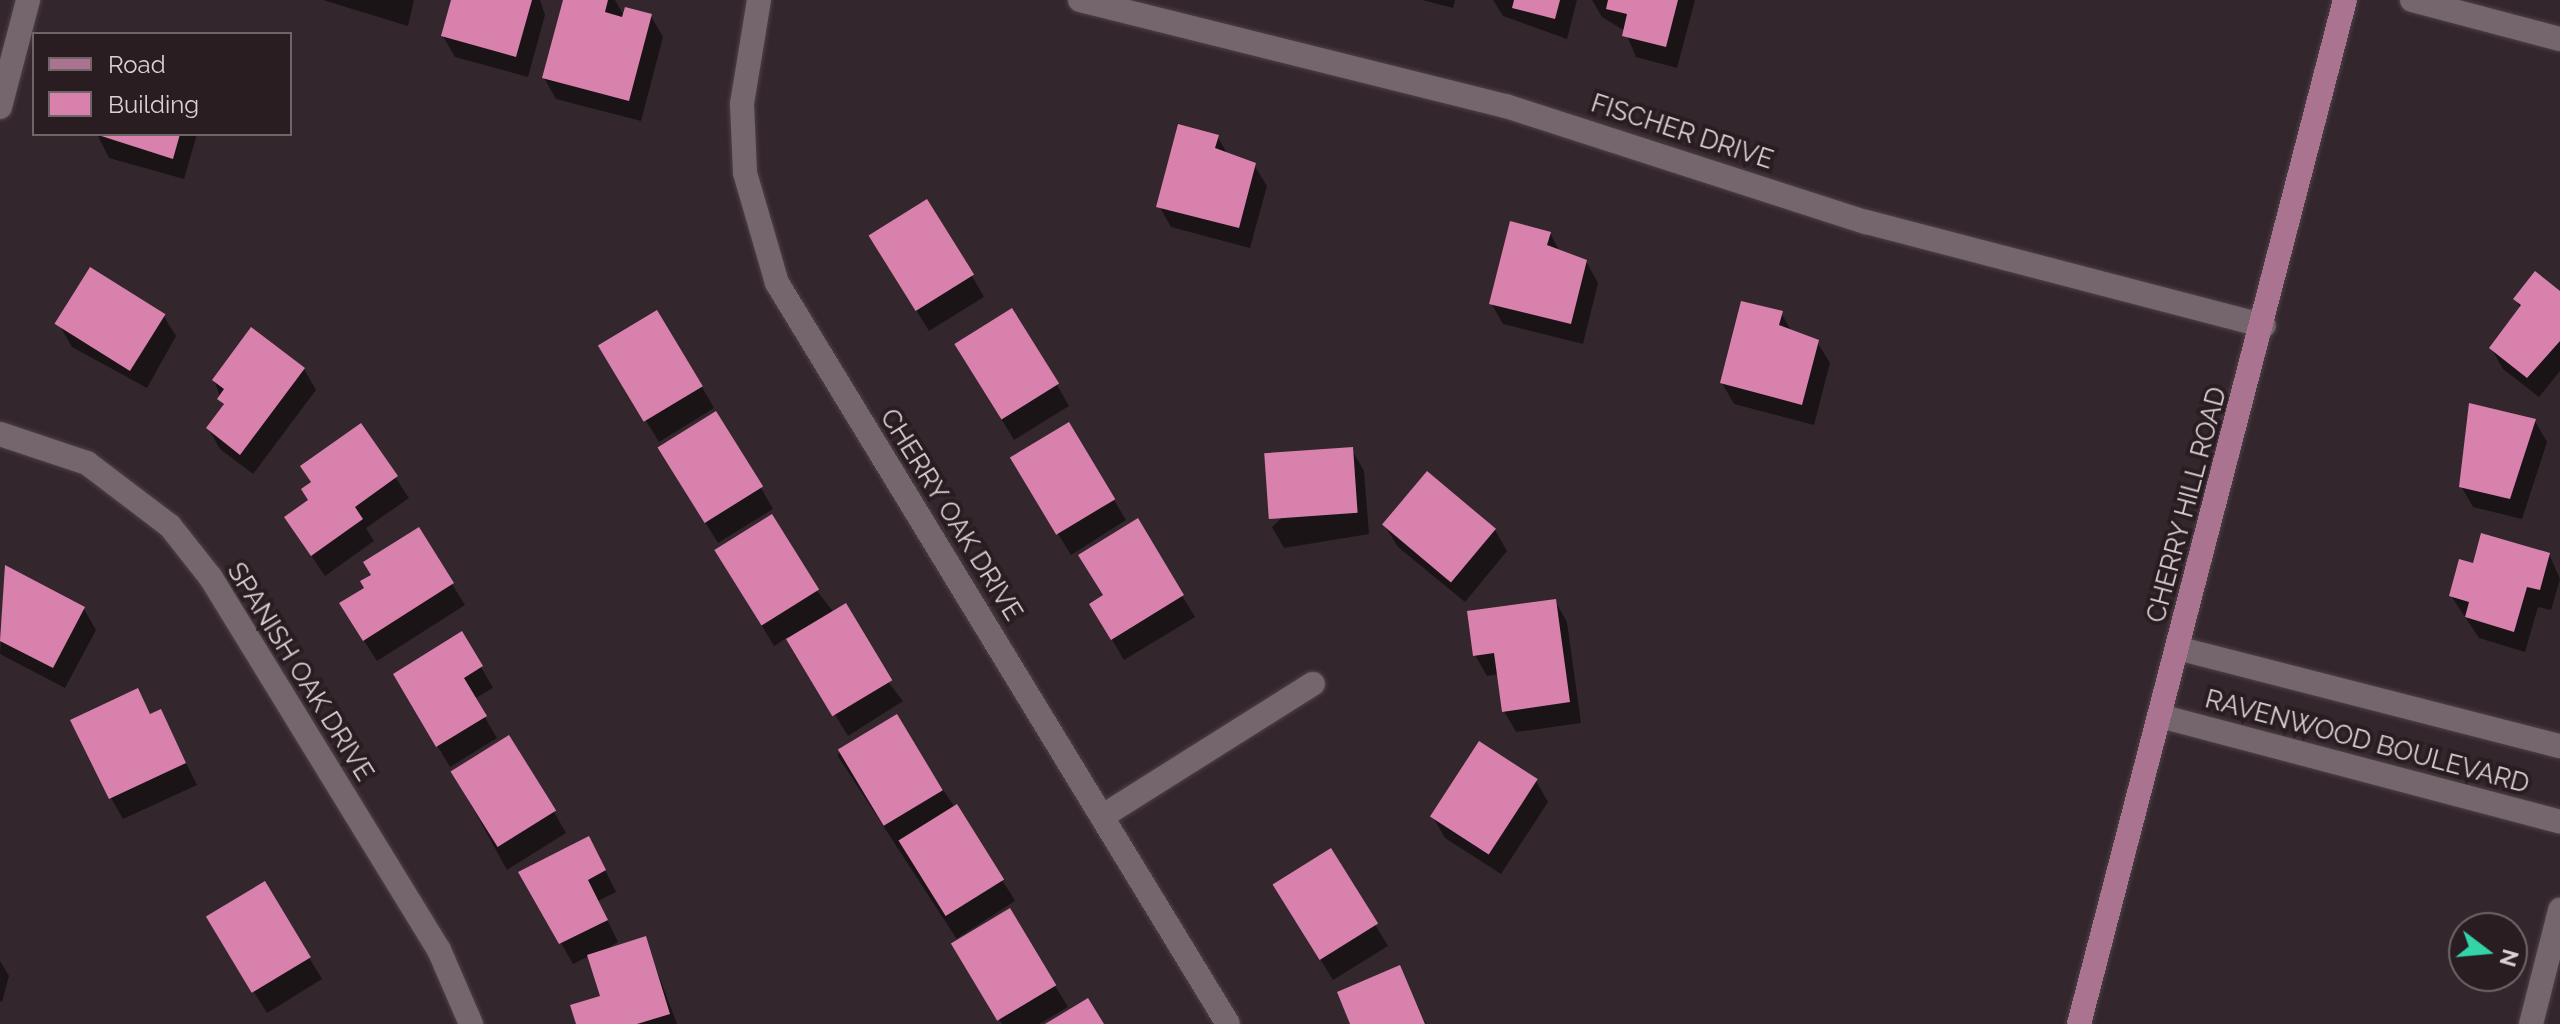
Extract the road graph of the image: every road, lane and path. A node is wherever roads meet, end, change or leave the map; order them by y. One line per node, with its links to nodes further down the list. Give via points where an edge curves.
1 (28, 0): 7 (street)
2 (759, 0): 14 (street, CHERRY OAK DRIVE, via 742,104 745,173 777,283)
3 (1080, 0): 8 (street, FISCHER DRIVE, via 1506,106 1866,222)
4 (2345, 0): 8 (main road, CHERRY HILL ROAD)
5 (2412, 0): 6 (street)
6 (2560, 39)
7 (0, 107)
8 (2264, 326): 10 (main road, CHERRY HILL ROAD)
9 (0, 434): 17 (street, SPANISH OAK DRIVE, via 87,463 170,526 211,578 439,950)
10 (2177, 648): 12 (main road, CHERRY HILL ROAD); 13 (street, RAVENWOOD BOULEVARD)
11 (1313, 684): 14 (street)
12 (2160, 716): 15 (street, RAVENWOOD BOULEVARD); 19 (main road, CHERRY HILL ROAD)
13 (2560, 746)
14 (1103, 816): 18 (street, CHERRY OAK DRIVE)
15 (2560, 822)
16 (2560, 910): 20 (street)
17 (471, 1024)
18 (1228, 1024)
19 (2079, 1024)
20 (2531, 1024)

